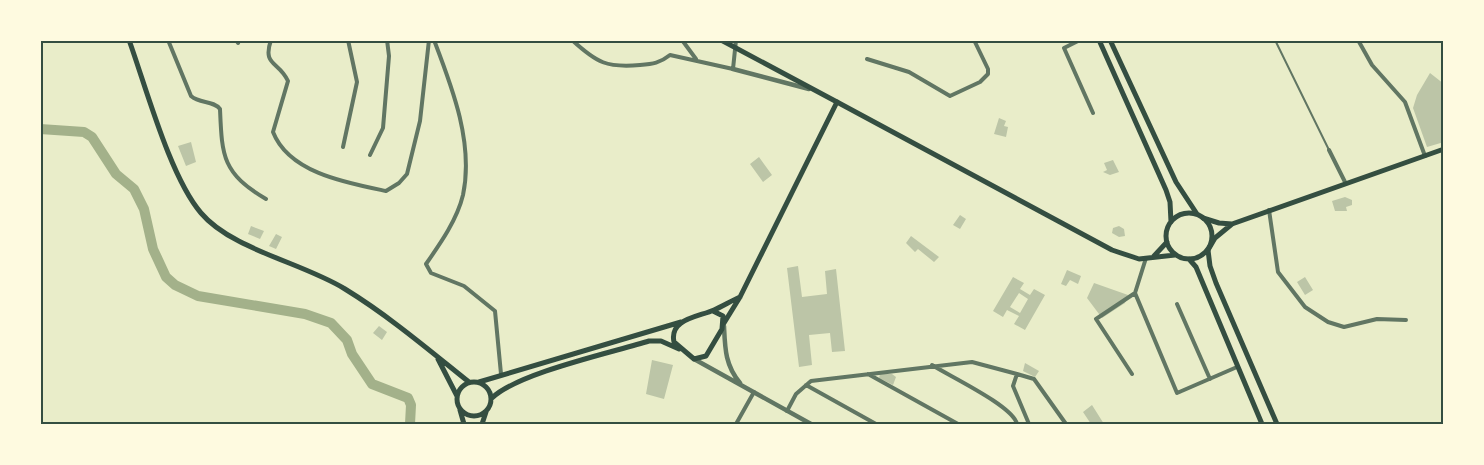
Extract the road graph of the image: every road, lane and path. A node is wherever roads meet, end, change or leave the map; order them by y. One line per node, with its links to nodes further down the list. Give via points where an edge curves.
1 (129, 40): 53 (main road, via 170,155 201,214 235,239 313,271 345,289)
2 (168, 40): 33 (street, via 191,96 220,109 219,134 232,172 246,187)
3 (271, 40): 6 (street, via 269,60 288,81 273,132 280,146 318,172 386,191 406,174 420,121)
4 (348, 40): 27 (street, via 357,82)
5 (387, 40): 30 (street, via 382,128)
6 (429, 40)
7 (434, 40): 57 (street, via 454,92 465,171 456,215 426,269 472,291 495,311)
8 (572, 40): 21 (street, via 593,59 614,68 660,63 670,54)
9 (682, 40): 21 (street)
10 (721, 40): 18 (main road)
11 (736, 40): 18 (street)
12 (974, 40): 19 (street, via 988,74 953,95 909,72)
13 (1080, 40): 26 (street, via 1064,48)
14 (1100, 40): 22 (main road)
15 (1110, 40): 20 (main road)
16 (1275, 40): 29 (street)
17 (1358, 40): 31 (street, via 1372,65 1405,102)
18 (736, 49): 23 (street); 24 (main road)
19 (867, 58)
20 (1118, 58): 22 (main road); 35 (main road, via 1176,182)
21 (697, 59): 23 (street)
22 (1108, 62): 37 (main road, via 1166,190)
23 (734, 69): 24 (street)
24 (813, 89): 25 (main road)
25 (836, 103): 43 (main road, via 1112,250); 46 (main road)
26 (1093, 113)
27 (343, 147)
28 (1443, 149): 31 (main road)
29 (1329, 150): 32 (street)
30 (370, 155)
31 (1425, 156): 32 (main road)
32 (1346, 182): 34 (main road)
33 (266, 199)
34 (1269, 210): 38 (main road); 49 (street, via 1278,272 1305,307 1344,327 1377,319)
35 (1197, 214): 36 (main road); 37 (main road, via 1183,214)
36 (1203, 218): 38 (main road); 40 (main road, via 1211,229)
37 (1171, 222): 39 (main road)
38 (1232, 224): 40 (main road)
39 (1167, 242): 41 (main road); 42 (main road)
40 (1208, 250): 44 (main road); 83 (main road, via 1216,283)
41 (1175, 255): 42 (main road); 44 (main road)
42 (1154, 256): 43 (main road)
43 (1146, 258): 45 (street)
44 (1189, 259): 56 (main road, via 1196,267)
45 (1135, 293): 60 (street, via 1096,319); 61 (street, via 1177,393)
46 (740, 297): 48 (main road); 51 (main road)
47 (1177, 304): 61 (street)
48 (714, 310): 50 (main road); 51 (main road, via 723,316)
49 (1406, 320)
50 (681, 322): 52 (main road, via 673,334); 57 (main road)
51 (724, 322): 54 (main road, via 709,352); 65 (street, via 727,360)
52 (679, 349): 54 (main road); 68 (main road, via 661,341 649,342 525,378)
53 (436, 355): 62 (main road); 67 (main road)
54 (694, 359): 65 (street)
55 (932, 365): 58 (street); 59 (street, via 972,362); 79 (street, via 1003,406)
56 (1237, 367): 61 (street); 82 (main road)
57 (501, 374): 63 (main road)
58 (868, 374): 64 (street, via 811,381); 78 (street)
59 (1017, 374): 80 (street, via 1013,386); 81 (street, via 1034,379)
60 (1132, 374)
61 (1210, 379)
62 (469, 382): 63 (main road); 67 (main road)
63 (479, 382): 68 (main road, via 488,388)
64 (807, 385): 71 (street, via 796,394); 72 (street)
65 (744, 387): 66 (street)
66 (754, 392): 71 (street); 75 (street)
67 (458, 397): 69 (main road)
68 (492, 398): 70 (main road)
69 (459, 406): 70 (main road, via 471,415); 73 (main road)
70 (486, 411): 74 (main road)
71 (787, 411): 76 (street)
72 (866, 422): 77 (street)
73 (464, 424)
74 (482, 424)
75 (736, 424)
76 (811, 424)
77 (876, 424)
78 (958, 424)
79 (1017, 424)
80 (1029, 424)
81 (1066, 424)
82 (1262, 424)
83 (1277, 424)

